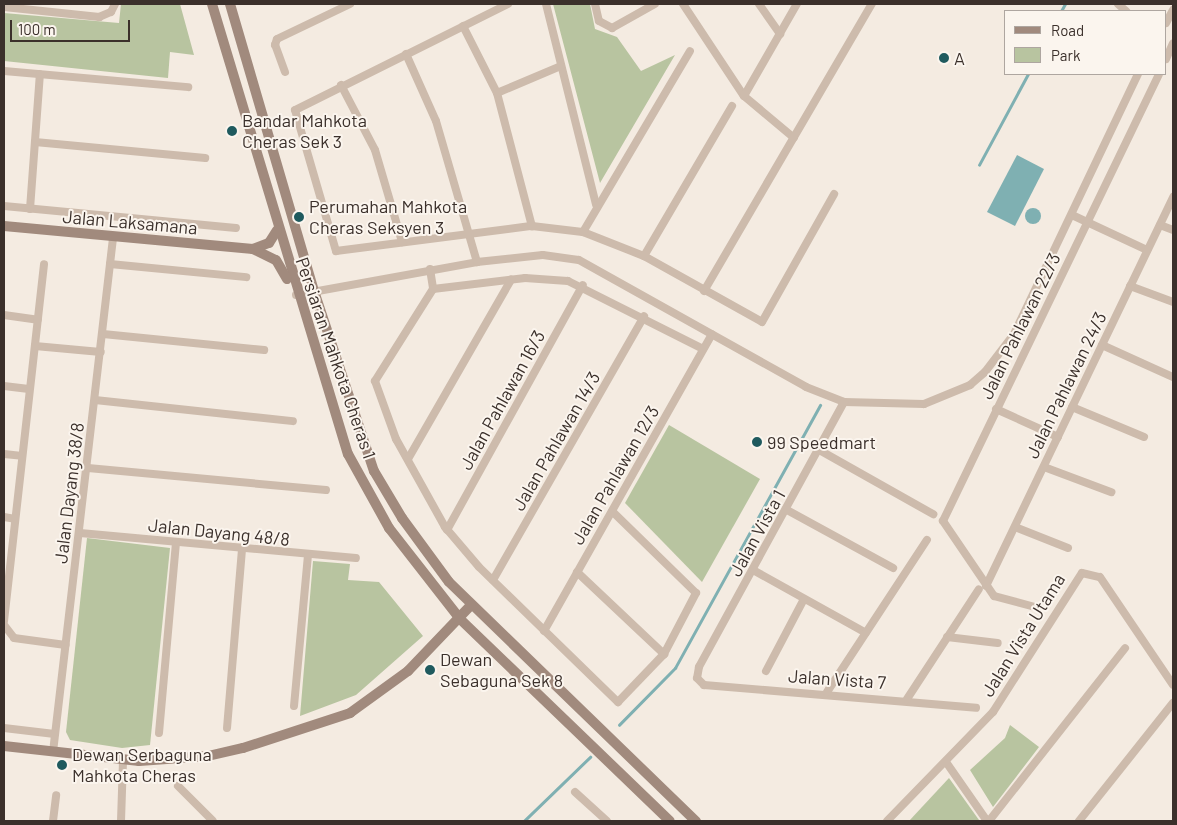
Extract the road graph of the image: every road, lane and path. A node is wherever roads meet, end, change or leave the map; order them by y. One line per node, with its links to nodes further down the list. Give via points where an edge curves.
1 (115, 4): 14 (street, via 111,12 99,17)
2 (212, 4): 48 (main road, Persiaran Mahkota Cheras 1)
3 (230, 4): 67 (main road, Persiaran Mahkota Cheras 1)
4 (350, 4): 25 (street, via 278,39 275,45)
5 (508, 4): 17 (street)
6 (546, 4): 23 (street)
7 (596, 4): 8 (street, via 599,21 617,28)
8 (655, 4)
9 (683, 4): 32 (street)
10 (760, 4): 18 (street)
11 (797, 4): 18 (street)
12 (872, 4): 34 (street)
13 (4, 7): 14 (street)
14 (47, 8)
15 (1173, 10): 16 (street)
16 (1167, 21)
17 (463, 26): 21 (street); 31 (street)
18 (780, 34): 32 (street)
19 (1173, 43): 22 (street)
20 (690, 52): 39 (street)
21 (406, 54): 29 (street); 50 (street, via 436,121)
22 (1167, 56)
23 (562, 66): 31 (street); 39 (street)
24 (4, 71): 26 (street)
25 (286, 72)
26 (40, 74): 30 (street); 35 (street)
27 (1138, 75): 42 (street)
28 (1158, 75): 43 (street, Jalan Pahlawan 22/3)
29 (341, 85): 53 (street, via 375,150); 53 (street, via 296,110 336,251)
30 (188, 87)
31 (497, 93): 46 (street)
32 (744, 96): 34 (street)
33 (732, 106): 56 (street)
34 (794, 138): 66 (street)
35 (36, 142): 36 (street); 41 (street)
36 (205, 158)
37 (834, 194): 66 (street, via 762,322)
38 (1173, 197): 44 (street, Jalan Pahlawan 24/3)
39 (596, 205): 51 (street)
40 (4, 206): 41 (street)
41 (30, 208): 47 (street)
42 (1072, 215): 43 (street); 84 (street, via 1014,334 986,372 963,388 924,404)
43 (1087, 222): 55 (street); 86 (street, Jalan Pahlawan 22/3)
44 (1160, 224): 49 (street); 55 (street, Jalan Pahlawan 24/3)
45 (4, 226): 52 (main road, Jalan Laksamana)
46 (532, 226): 50 (street); 51 (street)
47 (236, 228)
48 (277, 230): 54 (main road, via 269,243); 68 (main road, Persiaran Mahkota Cheras 1)
49 (1173, 230)
50 (470, 232): 53 (street); 57 (street)
51 (583, 232): 56 (street)
52 (113, 238): 54 (main road, Jalan Laksamana); 59 (street, Jalan Dayang 38/8)
53 (402, 242)
54 (253, 249): 68 (main road, Jalan Laksamana, via 276,260)
55 (1146, 250): 64 (street, Jalan Pahlawan 24/3)
56 (644, 256): 66 (street)
57 (477, 262): 60 (street); 74 (street, via 543,255 579,260)
58 (44, 264): 72 (street)
59 (110, 264): 61 (street); 73 (street, Jalan Dayang 38/8)
60 (430, 269): 65 (street); 67 (street)
61 (246, 277)
62 (511, 280): 63 (street, via 553,278); 65 (street); 93 (street)
63 (583, 285): 71 (street); 104 (street, Jalan Pahlawan 16/3)
64 (1130, 286): 69 (street); 75 (street, Jalan Pahlawan 24/3)
65 (433, 289): 93 (street, via 375,382)
66 (704, 290)
67 (314, 291): 68 (street); 118 (main road, Persiaran Mahkota Cheras 1, via 374,471 402,518)
68 (296, 295): 120 (main road, Persiaran Mahkota Cheras 1, via 348,454 389,528)
69 (1173, 302)
70 (4, 315): 72 (street)
71 (644, 316): 77 (street); 115 (street, Jalan Pahlawan 14/3)
72 (38, 320): 76 (street)
73 (103, 334): 78 (street); 79 (street, Jalan Dayang 38/8)
74 (712, 334): 77 (street, Jalan Pahlawan 12/3); 84 (street, via 806,387)
75 (1102, 345): 80 (street); 85 (street, Jalan Pahlawan 24/3)
76 (35, 346): 79 (street); 82 (street)
77 (703, 349): 99 (street, Jalan Pahlawan 12/3)
78 (264, 350)
79 (101, 352): 83 (street, Jalan Dayang 38/8)
80 (1173, 377)
81 (4, 386): 82 (street)
82 (29, 390): 92 (street)
83 (96, 400): 87 (street); 95 (street, Jalan Dayang 38/8)
84 (844, 402): 90 (street, Jalan Vista 1)
85 (1072, 407): 88 (street, Jalan Pahlawan 24/3); 89 (street)
86 (996, 408): 88 (street); 116 (street, Jalan Pahlawan 22/3, via 943,521)
87 (293, 421)
88 (1058, 437): 94 (street, Jalan Pahlawan 24/3)
89 (1144, 437)
90 (821, 451): 98 (street, Jalan Vista 1); 100 (street)
91 (4, 454): 92 (street)
92 (22, 456): 102 (street)
93 (408, 459): 104 (street)
94 (1044, 466): 97 (street); 103 (street, Jalan Pahlawan 24/3)
95 (88, 468): 96 (street); 105 (street, Jalan Dayang 38/8)
96 (326, 490)
97 (1111, 492)
98 (787, 510): 112 (street); 113 (street, Jalan Vista 1)
99 (612, 511): 114 (street, Jalan Pahlawan 12/3); 129 (street, via 696,593)
100 (933, 514)
101 (4, 518): 102 (street)
102 (15, 519): 121 (street)
103 (1015, 527): 108 (street); 116 (street, Jalan Pahlawan 24/3)
104 (448, 530): 115 (street)
105 (80, 533): 107 (street, Jalan Dayang 48/8); 127 (street, Jalan Dayang 38/8)
106 (927, 540): 124 (street)
107 (176, 543): 109 (street, Jalan Dayang 48/8); 140 (street)
108 (1068, 548)
109 (242, 549): 110 (street, Jalan Dayang 48/8); 139 (street)
110 (308, 556): 111 (street, Jalan Dayang 48/8); 136 (street)
111 (356, 558)
112 (893, 568)
113 (753, 570): 117 (street); 131 (street, Jalan Vista 1, via 699,667)
114 (577, 572): 123 (street, Jalan Pahlawan 12/3); 129 (street)
115 (494, 580): 123 (street)
116 (982, 587): 119 (street, via 994,596); 125 (street, Jalan Pahlawan 24/3)
117 (804, 599): 124 (street); 130 (street)
118 (471, 605): 120 (main road); 154 (main road, Persiaran Mahkota Cheras 1)
119 (1035, 607)
120 (460, 619): 144 (main road, via 408,671 350,713 208,756); 153 (main road, Persiaran Mahkota Cheras 1)
121 (4, 621)
122 (4, 625): 127 (street, via 14,638)
123 (544, 631): 129 (street, via 618,702)
124 (866, 633): 133 (street)
125 (947, 637): 126 (street); 134 (street, Jalan Pahlawan 24/3)
126 (998, 643)
127 (66, 645): 141 (street, Jalan Dayang 38/8)
128 (1125, 648): 156 (street)
129 (664, 654)
130 (766, 671)
131 (697, 678): 133 (street, Jalan Vista 7, via 704,685)
132 (1173, 685): 145 (street, Jalan Vista Utama, via 1100,577 1082,574 992,712)
133 (828, 692): 134 (street, Jalan Vista 7)
134 (907, 699): 137 (street, Jalan Vista 7)
135 (1173, 703): 157 (street)
136 (294, 706)
137 (976, 708)
138 (4, 728): 141 (street)
139 (227, 728)
140 (159, 733)
141 (55, 734): 143 (street, Jalan Dayang 38/8)
142 (4, 746): 143 (main road)
143 (53, 752): 144 (main road)
144 (123, 760): 150 (street)
145 (946, 762): 155 (street, Jalan Vista Utama); 156 (street)
146 (178, 786): 151 (street)
147 (575, 792): 152 (street)
148 (56, 795): 149 (street)
149 (53, 821)
150 (122, 821)
151 (213, 821)
152 (607, 821)
153 (670, 821)
154 (696, 821)
155 (887, 821)
156 (988, 821)
157 (1078, 821)

